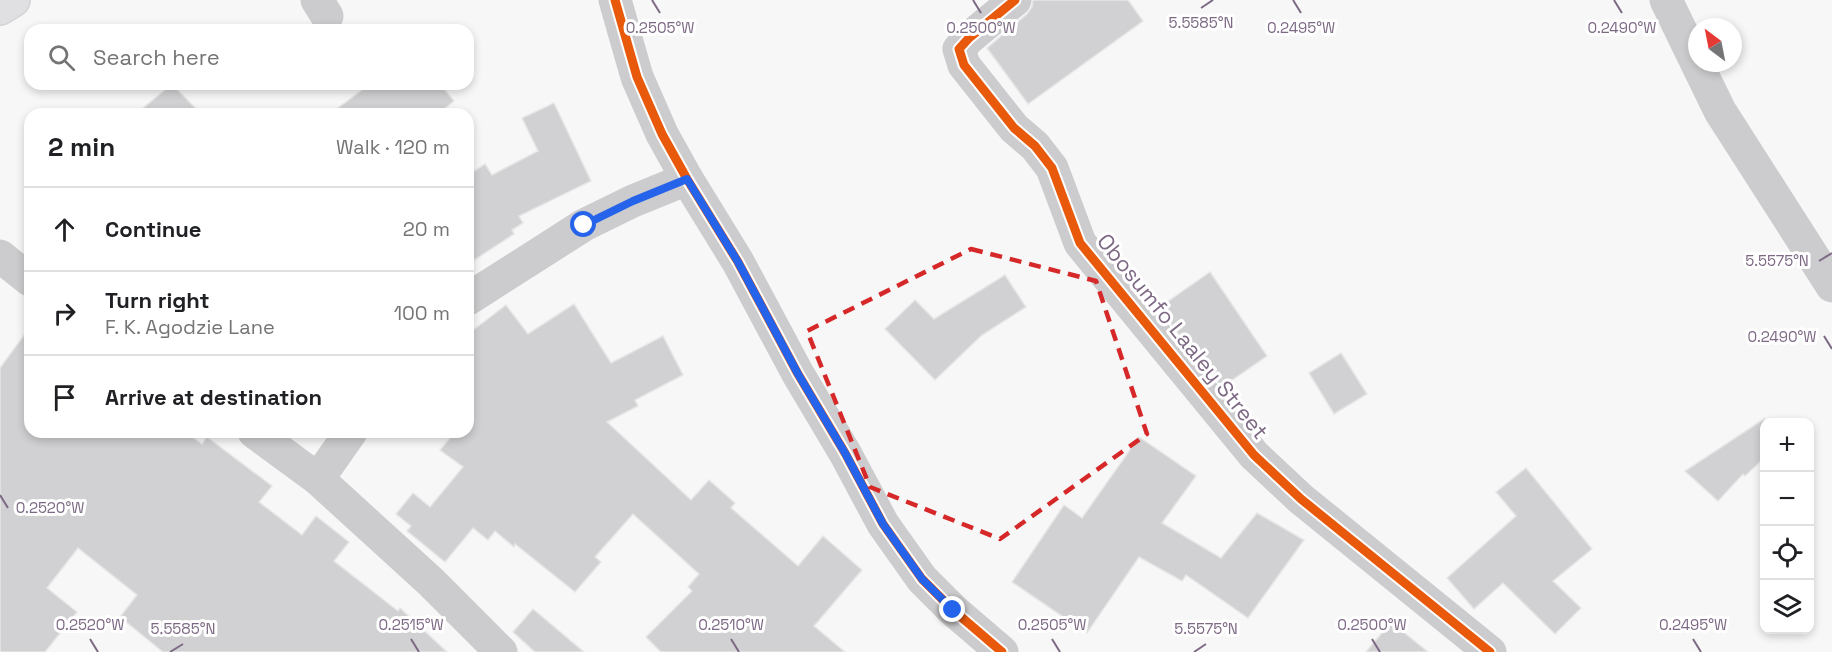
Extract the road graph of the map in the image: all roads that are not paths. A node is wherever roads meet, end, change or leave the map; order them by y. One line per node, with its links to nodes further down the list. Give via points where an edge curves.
1 (13, 0): 5 (main road)
2 (615, 0): 6 (street, via 637,77)
3 (1015, 0): 16 (street, Obosumfo Laaley Street, via 959,49 964,65 1052,168 1080,243 1254,455 1301,499)
4 (1666, 0): 9 (street, via 1720,111)
5 (0, 8)
6 (687, 179): 10 (street, via 584,225); 15 (street, via 738,262 883,524 922,579)
7 (0, 256): 8 (street)
8 (24, 275)
9 (1832, 286)
10 (474, 295)
11 (262, 438): 13 (street)
12 (347, 438): 13 (street)
13 (318, 479): 14 (street)
14 (501, 652)
15 (1002, 652)
16 (1490, 652)

